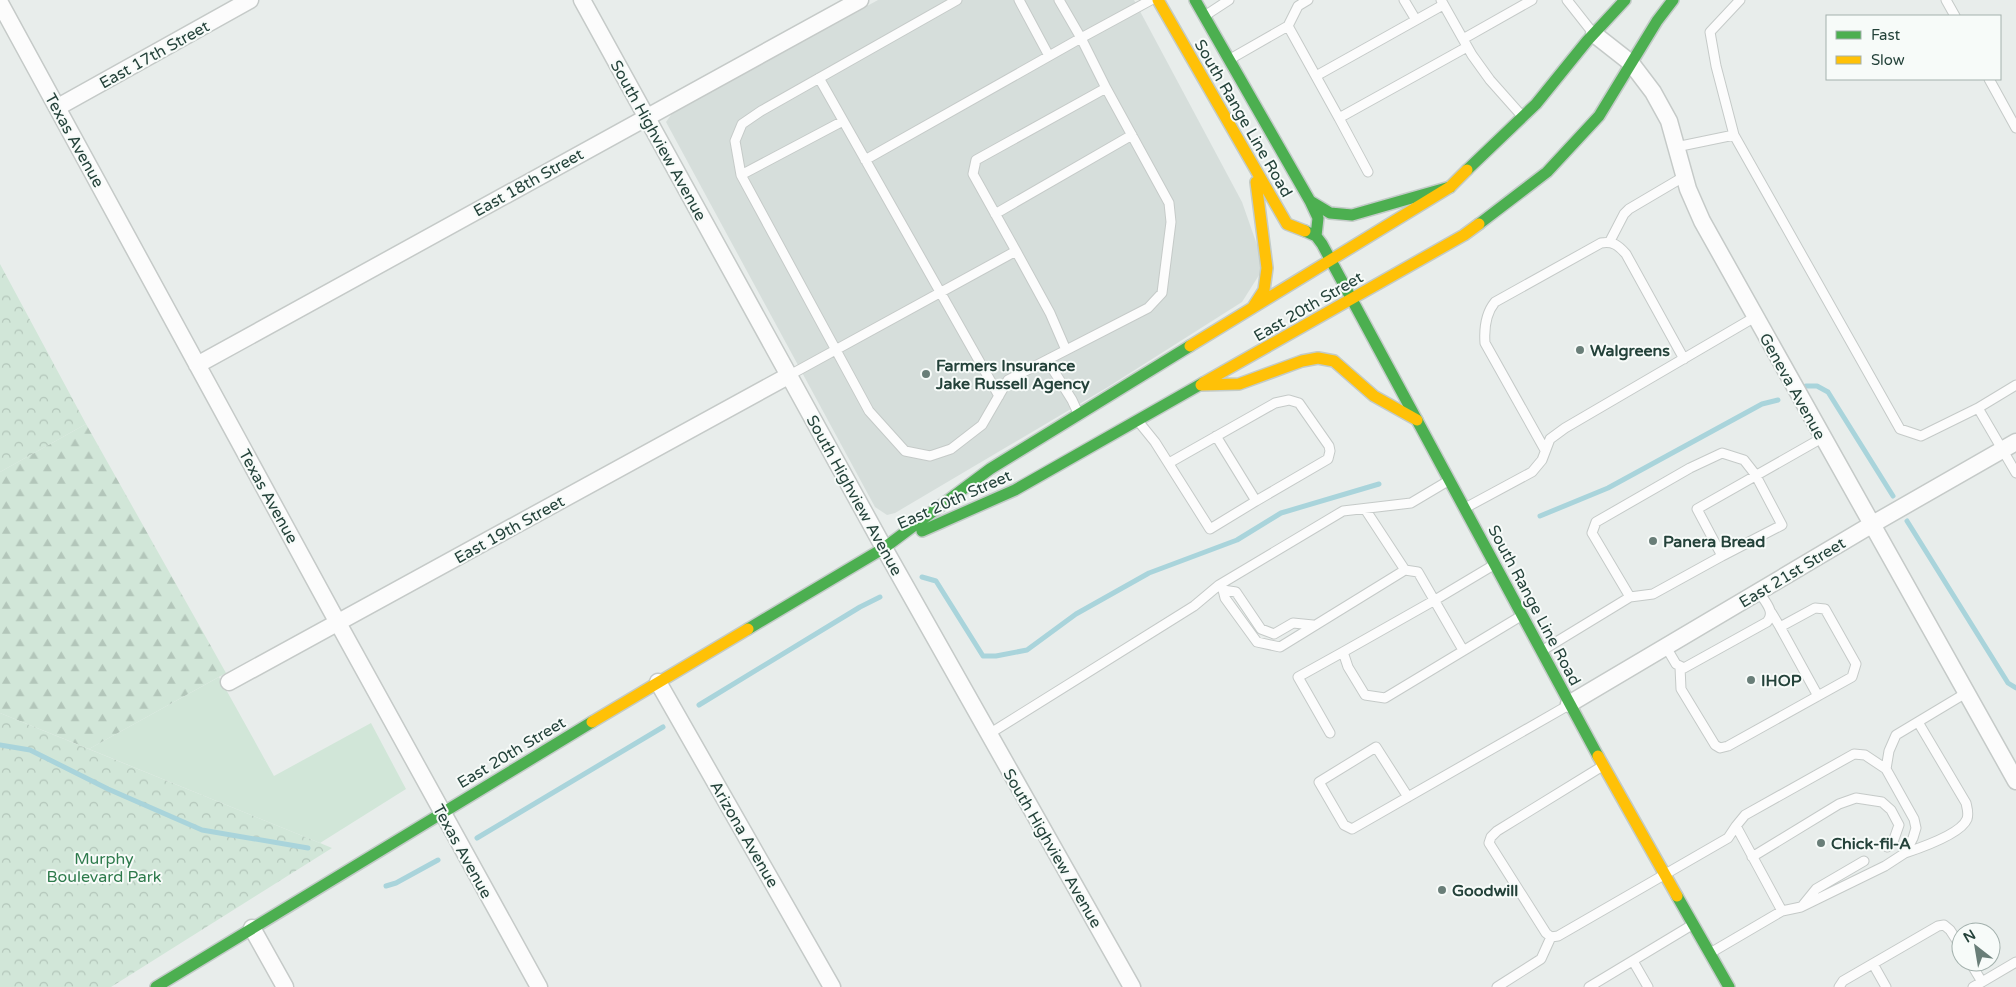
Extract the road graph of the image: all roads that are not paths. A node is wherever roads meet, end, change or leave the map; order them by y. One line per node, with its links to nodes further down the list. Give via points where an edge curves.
1 (250, 0): 35 (street, East 17th Street)
2 (582, 0): 36 (street, South Highview Avenue)
3 (860, 0): 36 (street, East 18th Street)
4 (957, 0): 32 (lane)
5 (1018, 0): 28 (lane)
6 (1059, 0): 26 (lane)
7 (1151, 0): 26 (lane)
8 (1158, 0): 45 (main road, South Range Line Road)
9 (1195, 0): 22 (main road, South Range Line Road)
10 (1229, 0): 22 (lane)
11 (1308, 0): 24 (lane, via 1298,6)
12 (1404, 0): 23 (lane)
13 (1532, 0): 27 (lane)
14 (1567, 0): 25 (lane, Geneva Avenue)
15 (1625, 0): 25 (main road, East 20th Street)
16 (1673, 0): 30 (main road, East 20th Street)
17 (1740, 0): 42 (lane, via 1710,32)
18 (1946, 0): 21 (lane)
19 (1442, 2): 23 (lane); 27 (lane)
20 (0, 3): 35 (street, Texas Avenue)
21 (1954, 15)
22 (1204, 16): 29 (main road, South Range Line Road)
23 (1416, 20): 31 (lane)
24 (1288, 26): 29 (lane); 31 (lane)
25 (1594, 34): 30 (street, Geneva Avenue); 37 (main road, East 20th Street)
26 (1081, 38): 28 (lane); 34 (lane)
27 (1465, 43): 37 (lane, via 1490,80); 38 (lane)
28 (1049, 56): 44 (lane)
29 (1229, 60): 50 (main road, South Range Line Road)
30 (1631, 63): 43 (street, Geneva Avenue, via 1653,92 1669,121); 57 (main road, East 20th Street, via 1599,116 1547,172 1464,235)
31 (1316, 76): 38 (lane)
32 (819, 78): 39 (lane); 47 (lane, via 742,124 735,141)
33 (1990, 80): 40 (lane)
34 (1106, 88): 41 (lane); 51 (lane, via 976,160 973,174)
35 (58, 107): 64 (street, Texas Avenue)
36 (646, 117): 64 (street, East 18th Street); 65 (street, South Highview Avenue)
37 (1523, 117): 49 (main road, East 20th Street)
38 (1340, 118): 46 (lane)
39 (843, 121): 44 (lane); 47 (lane)
40 (2016, 128)
41 (1132, 135): 51 (lane); 61 (lane, via 1170,203 1171,222 1162,293 1148,308)
42 (1734, 135): 43 (lane); 69 (lane, via 1900,429 1921,436)
43 (1676, 147): 48 (street, Geneva Avenue)
44 (865, 160): 56 (lane)
45 (1255, 171): 52 (main road, South Range Line Road, via 1287,224); 58 (main road, via 1268,268 1264,290)
46 (1368, 172)
47 (741, 175): 60 (lane)
48 (1685, 176): 53 (lane, via 1629,209); 59 (street, Geneva Avenue, via 1702,222)
49 (1450, 186): 50 (main road, via 1352,216 1330,213); 55 (main road, East 20th Street)
50 (1310, 201): 52 (main road, South Range Line Road, via 1318,218)
51 (995, 214): 54 (lane)
52 (1316, 236): 55 (main road, South Range Line Road)
53 (1610, 241): 62 (lane, via 1619,245 1626,254); 76 (lane, via 1601,242 1489,308 1485,343)
54 (1016, 251): 56 (lane); 61 (lane, via 1050,312)
55 (1330, 260): 57 (main road, South Range Line Road); 58 (main road, East 20th Street)
56 (940, 292): 60 (lane); 68 (lane)
57 (1352, 299): 67 (main road, East 20th Street); 71 (main road, South Range Line Road)
58 (1253, 307): 70 (main road, East 20th Street)
59 (1755, 317): 62 (lane); 74 (street, Geneva Avenue)
60 (836, 350): 65 (lane); 68 (lane, via 869,411 904,451 930,456 951,449 982,425)
61 (1066, 350): 63 (lane)
62 (1684, 358): 76 (lane, via 1564,428 1550,439)
63 (1046, 360): 68 (lane, via 1008,380); 70 (lane)
64 (198, 365): 95 (street, Texas Avenue)
65 (788, 376): 85 (street, South Highview Avenue); 95 (street, East 19th Street)
66 (2016, 385): 69 (lane)
67 (1201, 386): 71 (main road, via 1239,384 1318,358 1334,361 1374,396); 72 (main road, East 20th Street)
68 (999, 396)
69 (1978, 408): 75 (lane)
70 (1078, 414): 85 (main road, East 20th Street, via 990,469)
71 (1417, 420): 80 (main road, South Range Line Road)
72 (1138, 421): 77 (lane); 85 (main road, East 20th Street, via 1015,490)
73 (1216, 436): 77 (lane); 81 (lane); 81 (lane, via 1275,403 1289,400 1299,403 1328,446 1328,459)
74 (1822, 438): 79 (lane); 84 (street, Geneva Avenue)
75 (2009, 446): 78 (lane); 84 (street, East 21st Street)
76 (1545, 450): 82 (lane, via 1542,460 1532,472)
77 (1169, 463): 81 (lane, via 1210,529)
78 (2016, 473)
79 (1755, 474): 86 (lane, via 1697,509); 86 (lane, via 1782,525); 91 (lane, via 1744,460 1722,453 1596,522 1592,533)
80 (1450, 480): 82 (main road, South Range Line Road); 83 (lane, via 1411,503)
81 (1256, 501)
82 (1464, 509): 87 (main road, South Range Line Road)
83 (1365, 510): 88 (lane); 89 (lane, via 1343,511)
84 (1871, 525): 90 (street, East 21st Street); 105 (street, Geneva Avenue)
85 (884, 548): 104 (main road, East 20th Street); 110 (street, South Highview Avenue)
86 (1722, 556): 91 (lane, via 1653,594)
87 (1494, 565): 92 (lane); 94 (main road, South Range Line Road)
88 (1405, 570): 92 (lane, via 1418,572); 96 (lane)
89 (1221, 587): 96 (lane, via 1236,592 1260,629 1274,634 1293,623); 96 (lane, via 1225,598 1257,642 1280,647); 110 (lane)
90 (1759, 592): 93 (lane); 98 (street, East 21st Street)
91 (1630, 597): 100 (lane)
92 (1435, 600): 99 (lane); 101 (lane)
93 (1771, 612): 97 (lane); 102 (lane, via 1767,622 1684,668)
94 (1522, 616): 99 (lane); 100 (main road, South Range Line Road)
95 (338, 623): 103 (street, East 19th Street); 115 (street, Texas Avenue)
96 (1313, 626)
97 (1780, 627): 106 (lane); 106 (lane, via 1815,608 1825,609 1856,664 1852,677)
98 (1666, 647): 102 (lane); 107 (street, East 21st Street)
99 (1463, 650): 101 (lane, via 1385,698 1365,695)
100 (1541, 651): 107 (main road, South Range Line Road)
101 (1343, 652): 109 (lane, via 1298,677)
102 (1680, 667): 106 (lane, via 1681,689 1715,745 1720,748)
103 (229, 682)
104 (658, 682): 115 (main road, East 20th Street); 137 (street, Arizona Avenue)
105 (1966, 694): 108 (lane); 113 (street, Geneva Avenue)
106 (1818, 696)
107 (1569, 704): 111 (main road, South Range Line Road); 114 (lane)
108 (1918, 722): 112 (lane, via 1896,735); 118 (lane, via 1966,803 1968,812 1962,826 1930,844)
109 (1330, 733)
110 (989, 734): 138 (street, South Highview Avenue)
111 (1604, 766): 121 (main road, South Range Line Road); 127 (lane, via 1497,831 1489,843)
112 (1886, 769): 116 (lane, via 1860,754 1854,754 1745,815); 118 (lane, via 1914,819 1916,828)
113 (2016, 781)
114 (1408, 797): 114 (lane, via 1352,829 1344,825 1319,782 1376,747)
115 (442, 812): 125 (main road, East 20th Street); 136 (street, Texas Avenue)
116 (1736, 826): 119 (lane); 121 (lane, via 1728,838)
117 (1887, 847): 119 (lane, via 1893,842 1899,825 1892,810 1882,802 1856,798 1839,804)
118 (1905, 853): 122 (lane)
119 (1752, 857): 123 (lane)
120 (1864, 861): 122 (lane, via 1816,889)
121 (1665, 873): 124 (main road, South Range Line Road); 127 (lane, via 1558,936)
122 (1801, 907): 123 (lane)
123 (1782, 911): 128 (lane)
124 (1694, 924): 128 (main road, South Range Line Road); 129 (lane)
125 (252, 928): 134 (main road, East 20th Street); 135 (street)
126 (1951, 932): 131 (lane, via 1944,925 1938,926)
127 (1551, 937): 139 (lane, via 1541,959)
128 (1710, 953): 142 (main road, South Range Line Road)
129 (1633, 961): 140 (lane); 141 (lane)
130 (2016, 962): 133 (lane)
131 (1873, 964): 143 (lane, via 1843,981); 144 (lane)
132 (1976, 972): 133 (lane)
133 (1982, 982): 145 (lane)
134 (156, 987)
135 (285, 987)
136 (540, 987)
137 (832, 987)
138 (1132, 987)
139 (1497, 987)
140 (1590, 987)
141 (1648, 987)
142 (1729, 987)
143 (1839, 987)
144 (1886, 987)
145 (1973, 987)

